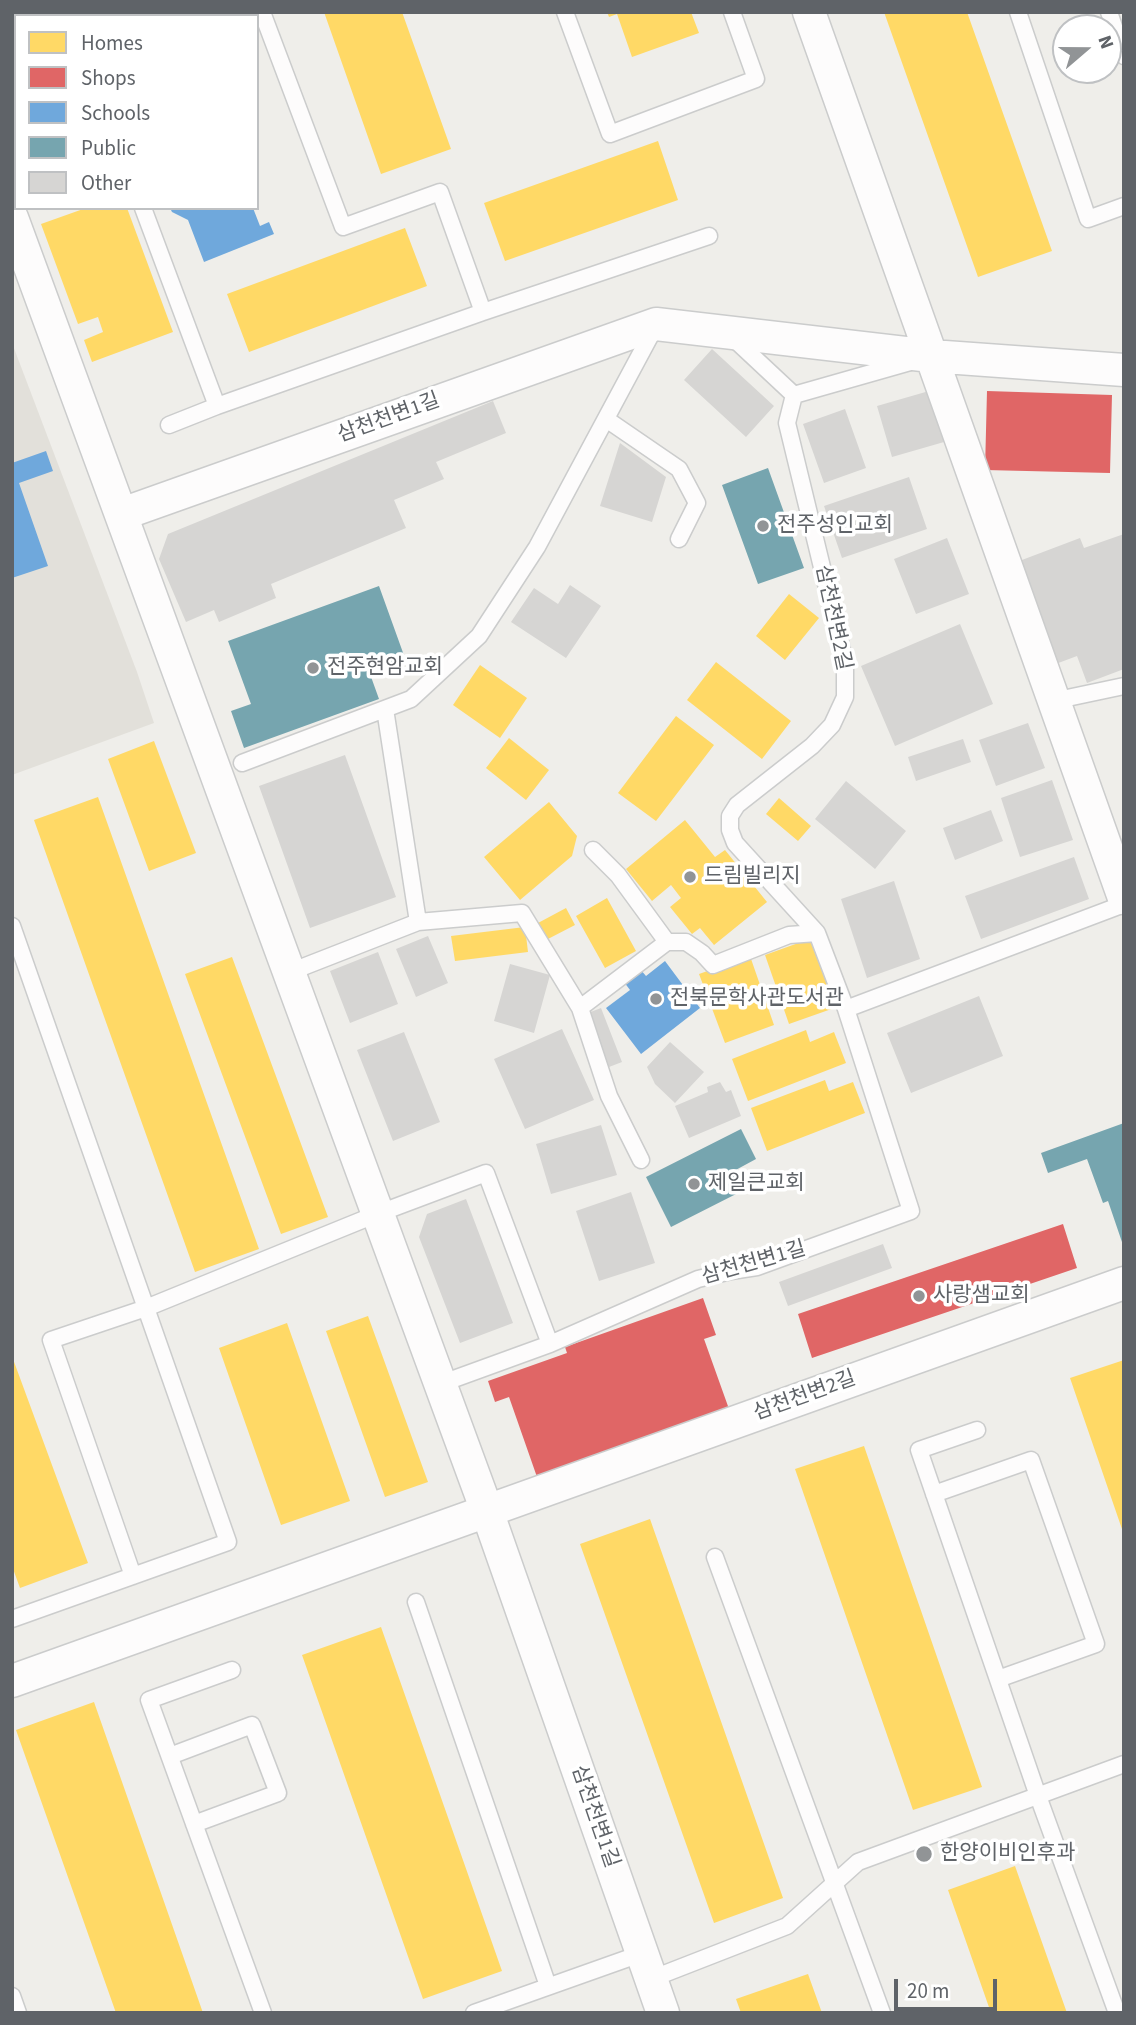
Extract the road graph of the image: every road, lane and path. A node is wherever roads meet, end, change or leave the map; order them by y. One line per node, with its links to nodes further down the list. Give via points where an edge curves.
1 (262, 12): 12 (lane, via 343,227 440,192)
2 (565, 12): 3 (lane, via 610,134 756,79)
3 (732, 12)
4 (808, 12): 15 (street)
5 (1018, 12): 8 (lane, via 1088,219)
6 (1109, 12): 7 (lane)
7 (1124, 55)
8 (1124, 206)
9 (144, 210): 18 (lane)
10 (12, 218): 21 (street, 삼천천변1길)
11 (709, 236): 12 (lane)
12 (483, 312): 18 (lane)
13 (656, 324): 14 (street, 삼천천변1길); 19 (lane); 21 (street, 삼천천변1길)
14 (728, 333): 15 (street, 삼천천변1길); 17 (lane)
15 (931, 356): 16 (street); 17 (lane); 24 (street)
16 (1124, 370)
17 (794, 395): 32 (lane, 삼천천변2길, via 787,424 845,662 845,697 832,725 812,746 737,805 730,816 730,830 735,843)
18 (217, 407): 20 (lane)
19 (606, 419): 22 (lane, via 679,470 697,503); 25 (lane, via 537,547 480,636 411,699)
20 (169, 425)
21 (122, 514): 34 (street, 삼천천변1길)
22 (679, 539)
23 (1124, 686): 24 (lane)
24 (1053, 701): 28 (street)
25 (385, 709): 26 (lane); 30 (lane)
26 (242, 762)
27 (593, 850): 33 (lane, via 618,875)
28 (1124, 898)
29 (1124, 904): 36 (lane)
30 (418, 922): 34 (lane); 35 (lane, via 522,914)
31 (12, 926): 40 (lane)
32 (817, 933): 33 (lane, via 789,935 713,964 686,942); 36 (lane, 삼천천변2길)
33 (667, 942): 35 (lane)
34 (290, 972): 38 (street, 삼천천변1길)
35 (580, 1008): 37 (lane, via 609,1096)
36 (846, 1009): 41 (lane, 삼천천변1길, via 911,1211 757,1267 698,1279)
37 (641, 1160)
38 (377, 1214): 40 (lane); 41 (lane, via 486,1173); 42 (street, 삼천천변1길)
39 (1124, 1283): 45 (street, 삼천천변2길)
40 (146, 1308): 47 (lane, via 228,1542); 47 (lane, via 51,1340)
41 (550, 1344): 42 (lane, 삼천천변1길)
42 (440, 1384): 45 (street, 삼천천변1길)
43 (977, 1430): 44 (lane, via 919,1450)
44 (934, 1494): 51 (lane); 51 (lane, via 1031,1460 1097,1644)
45 (486, 1511): 52 (street, 삼천천변2길); 58 (street, 삼천천변1길)
46 (715, 1557): 57 (lane)
47 (134, 1576): 49 (lane)
48 (416, 1602): 59 (lane)
49 (12, 1619)
50 (232, 1670): 53 (lane, via 149,1700)
51 (998, 1679): 55 (lane)
52 (12, 1681)
53 (170, 1756): 56 (lane); 56 (lane, via 252,1725 278,1793)
54 (1124, 1765): 55 (lane)
55 (1038, 1796): 57 (lane, via 858,1862); 66 (lane)
56 (194, 1824): 62 (lane)
57 (835, 1882): 58 (lane, via 787,1926); 65 (lane)
58 (647, 1966): 59 (lane); 64 (street, 삼천천변1길)
59 (548, 1986): 63 (lane)
60 (12, 1996): 61 (lane)
61 (18, 2013)
62 (263, 2013)
63 (474, 2013)
64 (663, 2013)
65 (882, 2013)
66 (1117, 2013)

